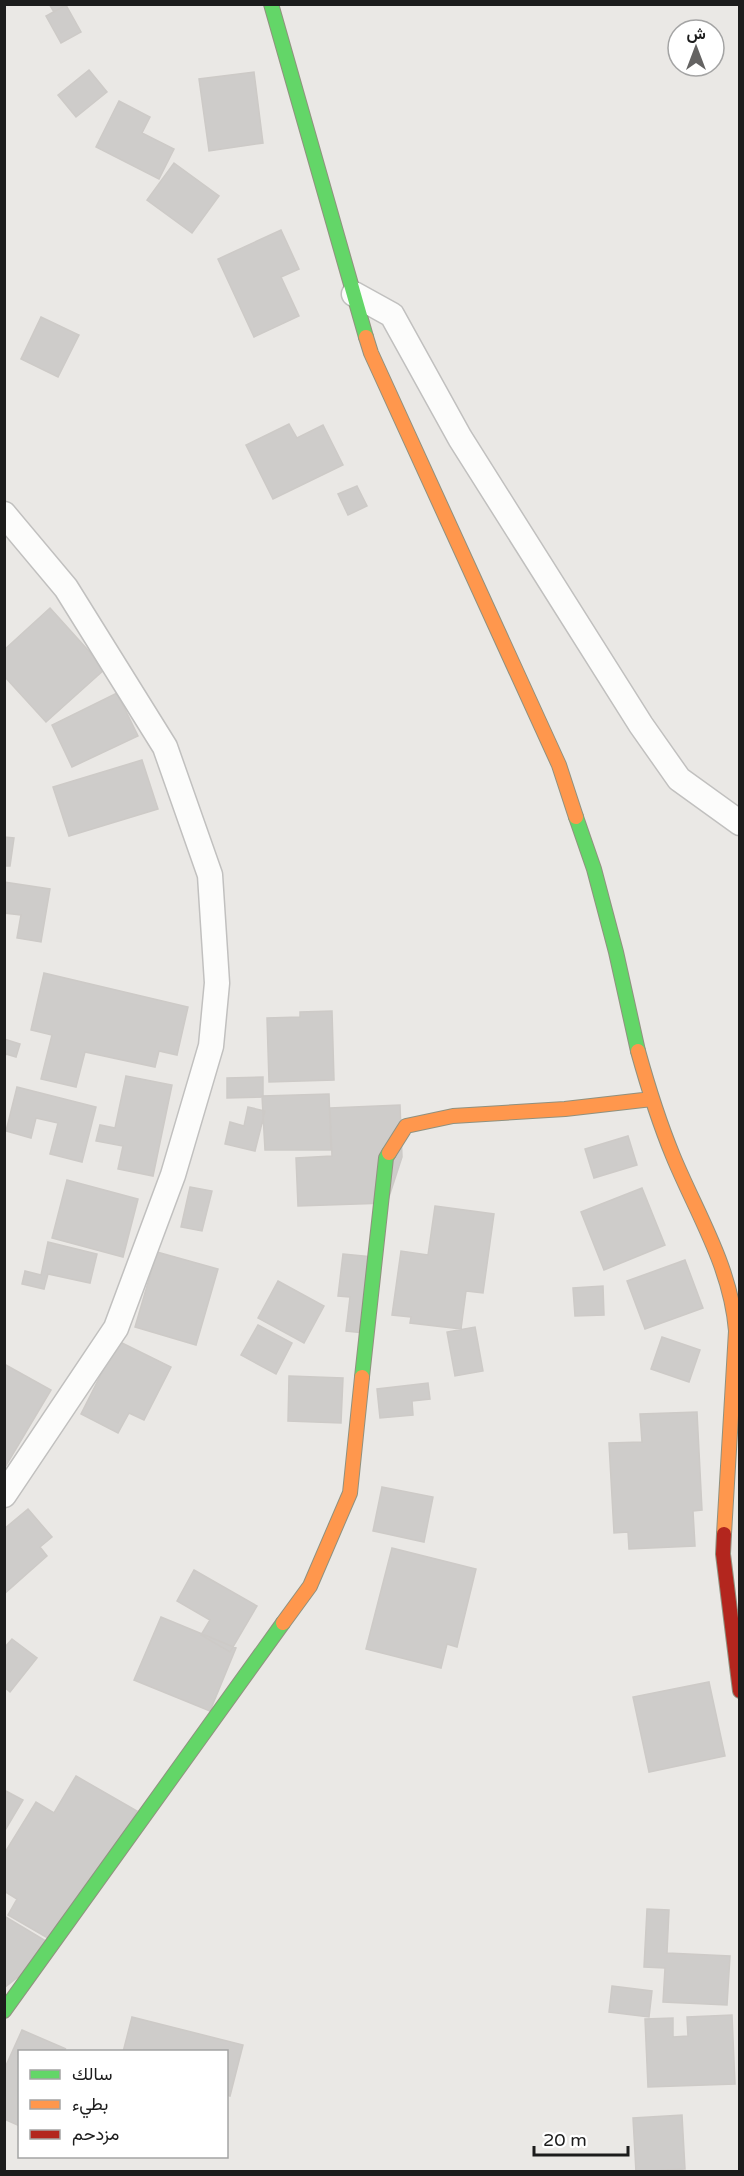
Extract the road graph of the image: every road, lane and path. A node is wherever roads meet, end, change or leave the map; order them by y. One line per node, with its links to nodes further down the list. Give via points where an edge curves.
1 (271, 4): 2 (street)
2 (354, 294): 4 (street, via 392,315 460,438 679,779); 5 (street, via 371,353 559,765 600,890)
3 (4, 514): 6 (street, via 66,588 165,747 210,875 217,983 211,1046 183,1143 116,1328)
4 (740, 824)
5 (652, 1099): 7 (street, via 725,1271 734,1303 736,1331 723,1554); 8 (street, via 453,1116 406,1126 386,1158 350,1493 310,1586)
6 (4, 1495)
7 (740, 1691)
8 (4, 2010)

